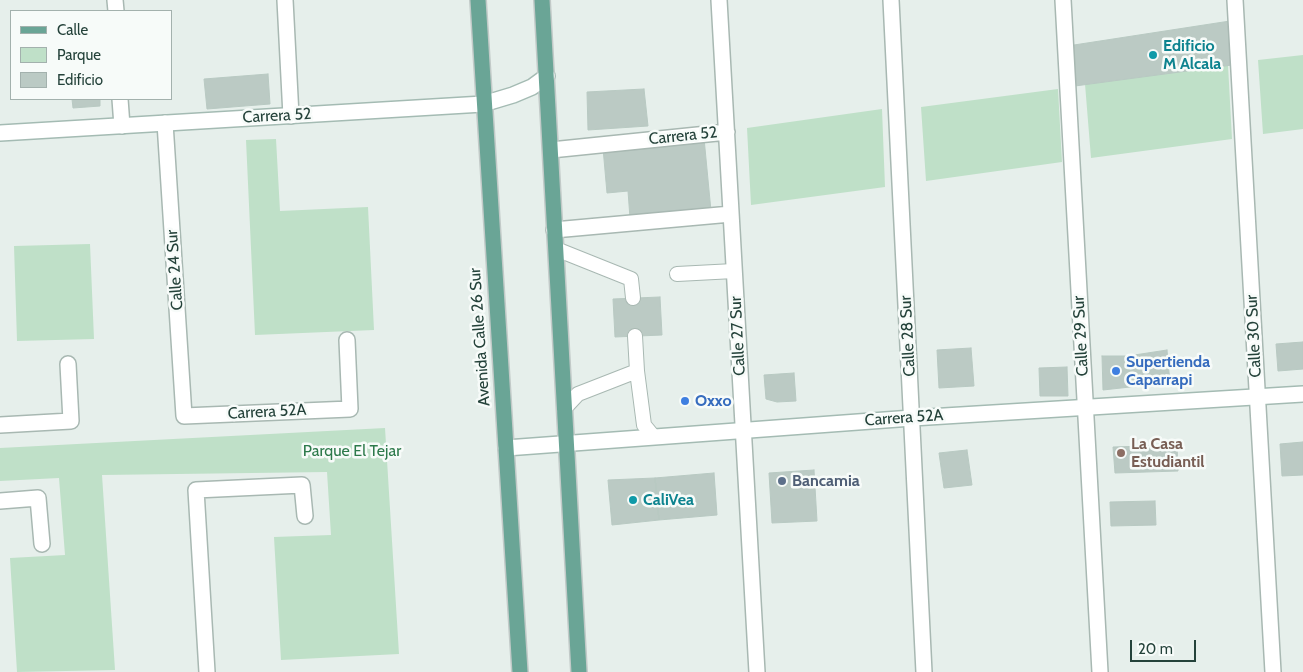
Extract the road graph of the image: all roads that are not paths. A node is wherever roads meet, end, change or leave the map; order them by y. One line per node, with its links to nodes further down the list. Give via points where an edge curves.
1 (285, 0): 11 (street)
2 (478, 0): 10 (main road, Avenida Calle 26 Sur)
3 (542, 0): 8 (main road)
4 (719, 0): 14 (street, Calle 27 Sur)
5 (891, 0): 32 (street, Calle 28 Sur)
6 (1063, 0): 29 (street, Calle 29 Sur)
7 (1235, 0): 28 (street, Calle 30 Sur)
8 (547, 76): 10 (street, Carrera 52, via 514,95); 16 (main road)
9 (120, 100): 13 (street)
10 (483, 104): 11 (street, Carrera 52); 37 (main road, Avenida Calle 26 Sur)
11 (291, 116): 12 (street, Carrera 52)
12 (165, 123): 13 (street, Carrera 52); 31 (street, Calle 24 Sur)
13 (122, 126): 15 (street, Carrera 52)
14 (727, 132): 16 (street, Carrera 52); 17 (street, Calle 27 Sur)
15 (0, 133)
16 (551, 150): 18 (main road)
17 (731, 214): 18 (street); 20 (street, Calle 27 Sur)
18 (554, 230): 19 (main road)
19 (556, 249): 22 (lane, via 631,279); 30 (main road)
20 (734, 270): 21 (lane); 34 (street, Calle 27 Sur)
21 (677, 274)
22 (633, 298)
23 (635, 336): 26 (lane)
24 (347, 340): 31 (street, Carrera 52A, via 350,409)
25 (68, 364): 33 (street, via 71,421)
26 (637, 371): 30 (lane, via 578,394); 35 (lane, via 644,425)
27 (1303, 394): 28 (street, Carrera 52A)
28 (1258, 397): 29 (street, Carrera 52A); 47 (street, Calle 30 Sur)
29 (1086, 407): 32 (street, Carrera 52A); 46 (street, Calle 29 Sur)
30 (564, 409): 36 (main road)
31 (184, 416)
32 (912, 418): 34 (street, Carrera 52A); 45 (street, Calle 28 Sur)
33 (0, 424)
34 (743, 430): 35 (street, Carrera 52A); 44 (street, Calle 27 Sur)
35 (653, 436): 36 (street, Carrera 52A)
36 (566, 444): 37 (street, Carrera 52A); 43 (main road)
37 (506, 448): 42 (main road, Avenida Calle 26 Sur)
38 (0, 501): 40 (street, via 38,498)
39 (305, 516): 41 (street, via 302,485 196,490)
40 (42, 544)
41 (207, 672)
42 (520, 672)
43 (580, 672)
44 (757, 672)
45 (924, 672)
46 (1100, 672)
47 (1273, 672)

